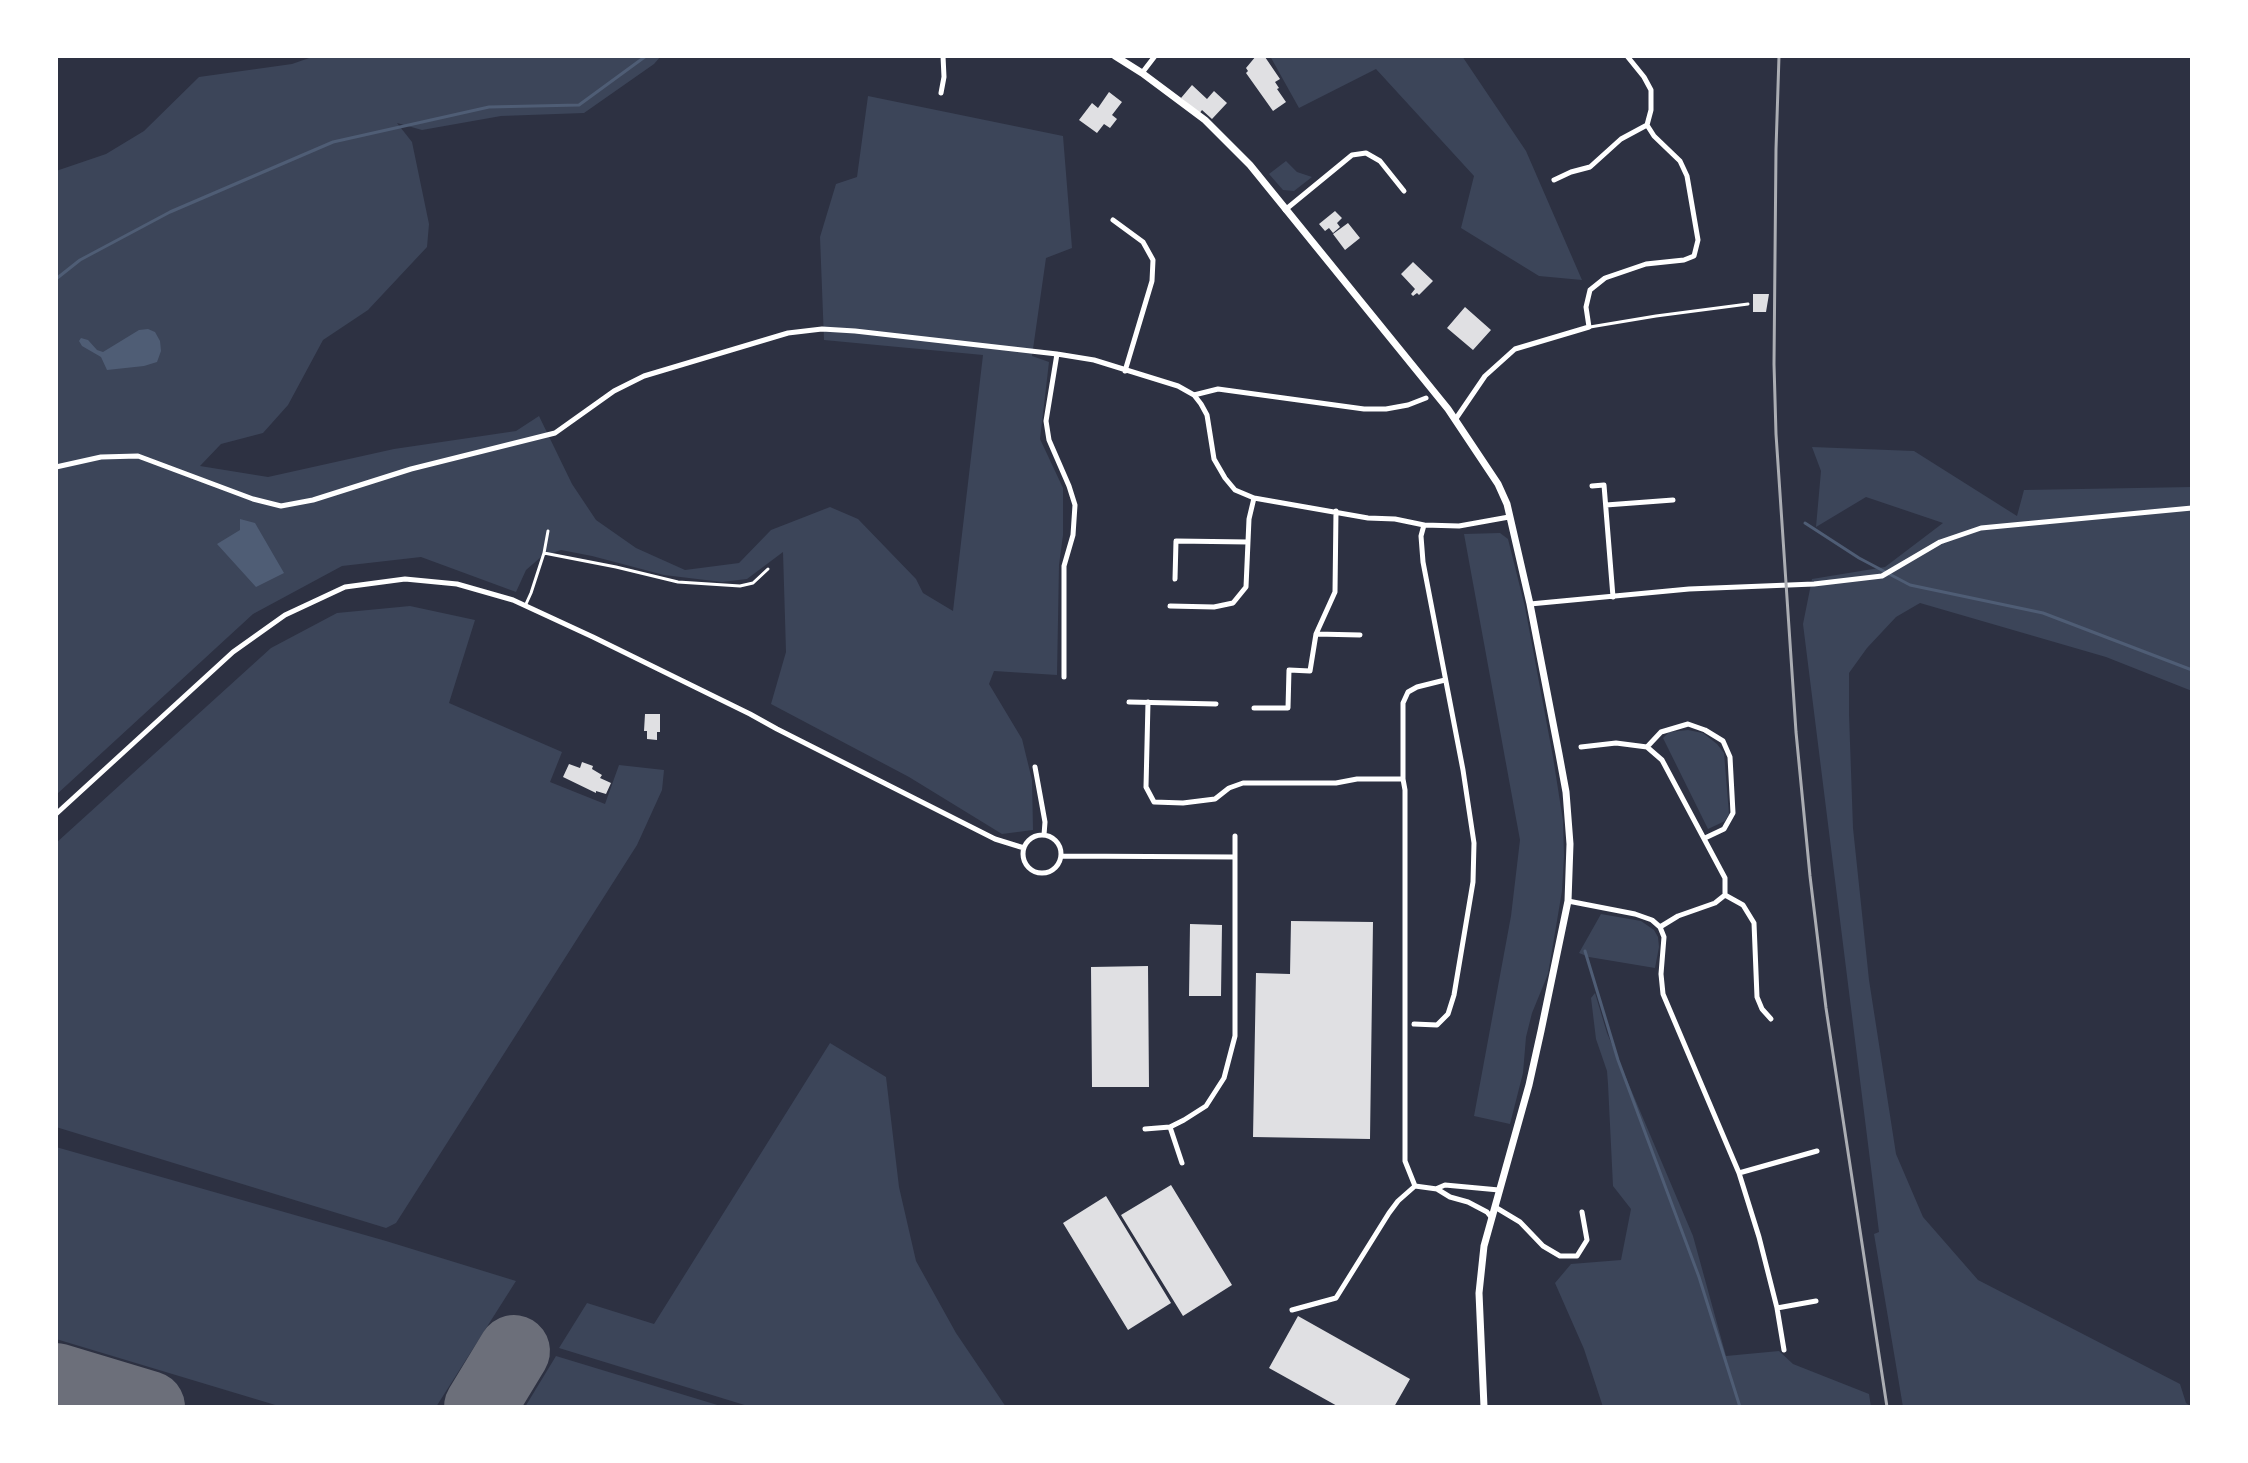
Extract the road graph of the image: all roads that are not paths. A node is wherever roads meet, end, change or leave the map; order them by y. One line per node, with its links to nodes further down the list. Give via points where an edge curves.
1 (943, 56): 6 (street)
2 (1115, 56): 5 (main road)
3 (1155, 56): 5 (street)
4 (1627, 56): 7 (street, via 1651,90)
5 (1142, 73): 10 (main road, via 1205,120)
6 (941, 93)
7 (1647, 125): 8 (street, via 1621,139 1590,167); 13 (street, via 1687,176 1698,240 1694,256 1605,278 1590,290)
8 (1554, 180)
9 (1404, 191): 10 (street, via 1380,161 1366,153 1352,155)
10 (1285, 210): 18 (main road)
11 (1113, 220): 15 (street, via 1143,242 1153,260 1152,281)
12 (1748, 304): 13 (lane)
13 (1589, 327): 18 (street, via 1515,349 1485,376)
14 (1057, 354): 15 (street); 19 (street, via 855,331 788,333 644,376 555,433 281,506 138,456); 39 (street, via 1046,421 1075,505 1064,566)
15 (1125, 371): 16 (street)
16 (1194, 395): 17 (street, via 1218,389 1375,409); 21 (street, via 1207,415 1219,469 1235,490)
17 (1426, 398)
18 (1455, 420): 26 (main road, via 1498,484)
19 (56, 467)
20 (1592, 486): 23 (street, via 1604,485)
21 (1254, 498): 25 (street); 29 (street)
22 (1673, 500): 23 (street)
23 (1606, 505): 33 (street)
24 (2192, 508): 33 (street, via 1981,528 1940,542 1882,576)
25 (1336, 511): 27 (street); 37 (street, via 1335,592)
26 (1509, 517): 27 (street, via 1459,526); 34 (main road)
27 (1424, 525): 40 (street, via 1423,562)
28 (548, 531): 30 (lane)
29 (1248, 542): 32 (street, via 1176,541); 36 (street, via 1246,587 1233,603)
30 (544, 553): 31 (lane, via 678,582 740,586 753,583); 35 (lane)
31 (768, 569)
32 (1175, 579)
33 (1613, 597): 34 (street)
34 (1530, 604): 57 (main road, via 1566,792)
35 (525, 606): 49 (street, via 457,584 405,579 345,587 285,615 233,652); 53 (street, via 995,839)
36 (1170, 606)
37 (1316, 634): 38 (street); 44 (street, via 1310,671 1289,670 1288,708)
38 (1360, 635)
39 (1064, 677)
40 (1445, 680): 48 (street, via 1417,687 1403,703); 60 (street, via 1471,814 1473,882 1448,1014 1437,1025)
41 (1129, 702): 42 (street)
42 (1148, 702): 43 (street); 48 (street, via 1146,787 1154,802 1215,799 1243,783)
43 (1216, 704)
44 (1254, 708)
45 (1581, 747): 46 (street)
46 (1647, 747): 52 (street, via 1662,760); 52 (street, via 1661,732 1688,724 1723,741 1730,757 1733,813 1724,829)
47 (1035, 767): 50 (street)
48 (1403, 779): 66 (street, via 1405,1161)
49 (56, 814)
50 (1044, 835): 53 (street); 54 (street, via 1058,844)
51 (1235, 836): 55 (street)
52 (1705, 838): 56 (street, via 1725,878)
53 (1024, 848): 54 (street, via 1027,865 1036,872 1053,869)
54 (1061, 856): 55 (street)
55 (1235, 857): 61 (street, via 1235,1036 1224,1078 1206,1106)
56 (1725, 895): 58 (street); 59 (street, via 1743,905 1754,923 1757,997)
57 (1568, 901): 58 (street, via 1635,914); 68 (main road, via 1534,1064)
58 (1660, 927): 65 (street, via 1665,947 1663,994)
59 (1771, 1019)
60 (1414, 1024)
61 (1170, 1127): 62 (street); 64 (street)
62 (1145, 1129)
63 (1817, 1151): 65 (street)
64 (1182, 1163)
65 (1739, 1173): 73 (street)
66 (1415, 1186): 67 (street); 74 (street, via 1389,1213 1336,1298)
67 (1437, 1189): 68 (street, via 1445,1185); 71 (street)
68 (1499, 1190): 69 (main road)
69 (1494, 1206): 70 (street, via 1560,1256 1577,1256 1587,1240); 71 (main road)
70 (1582, 1212)
71 (1491, 1217): 76 (main road, via 1479,1293)
72 (1816, 1301): 73 (street)
73 (1777, 1308): 75 (street)
74 (1292, 1310)
75 (1784, 1350)
76 (1484, 1407)

